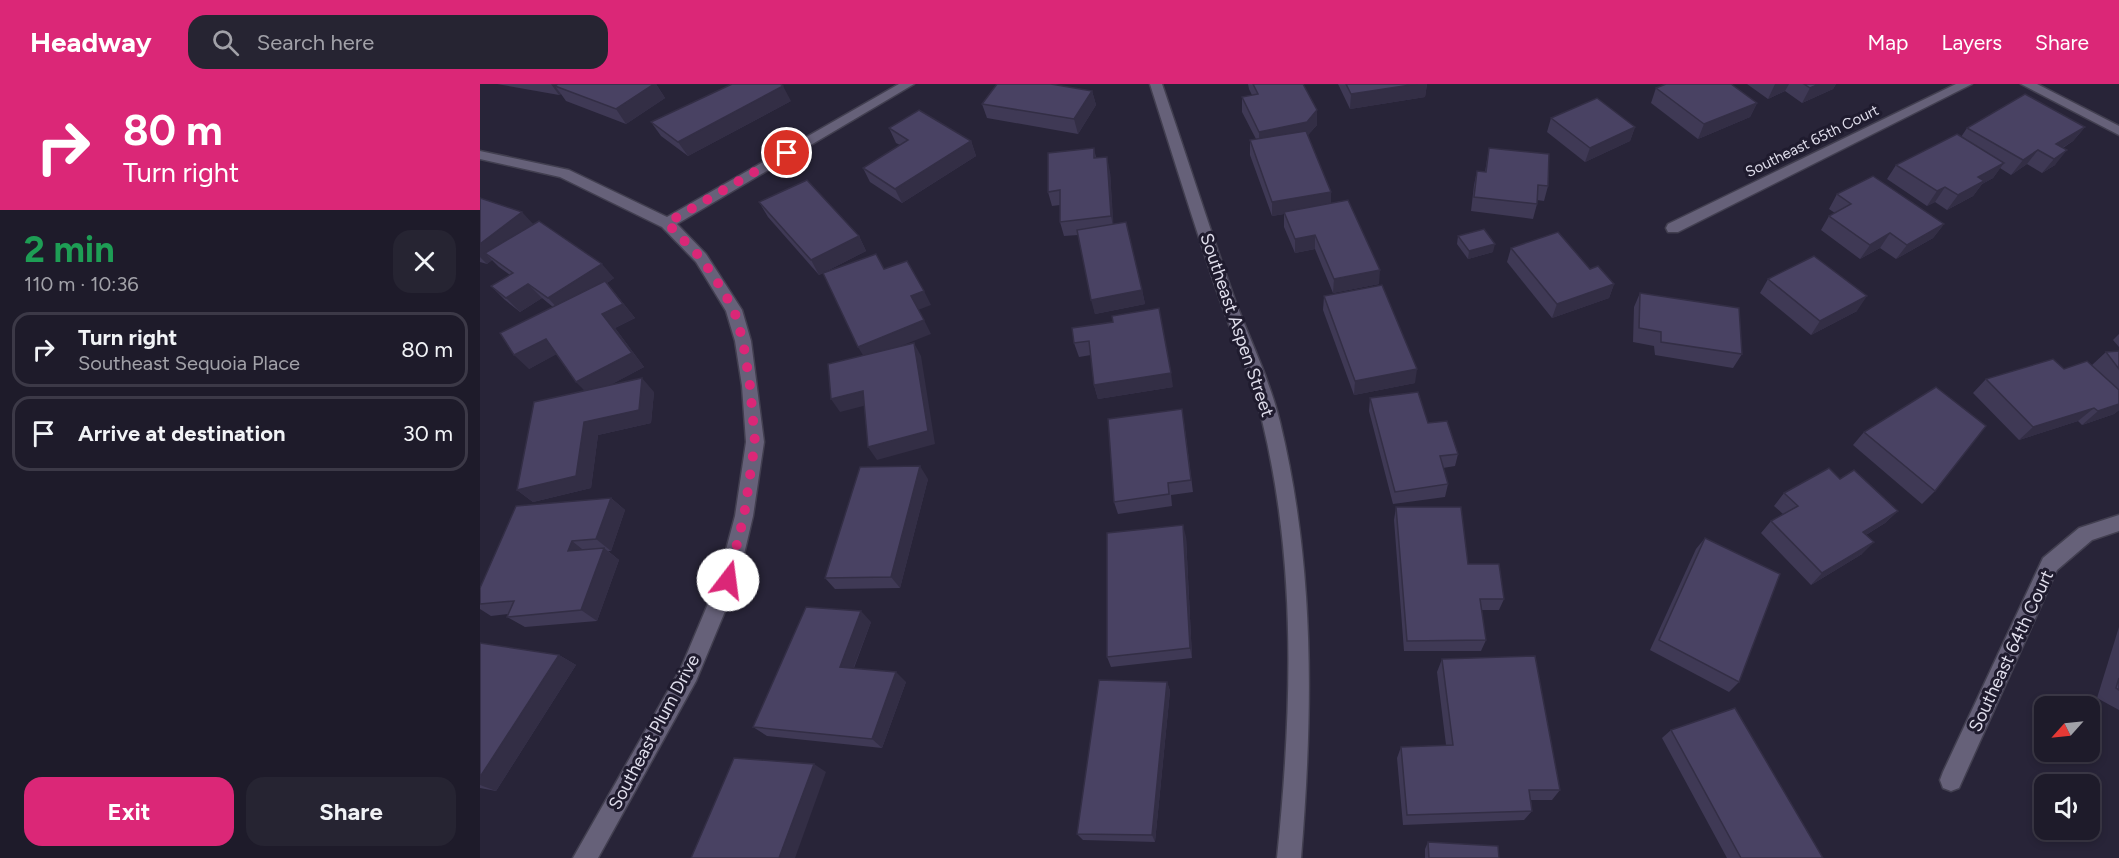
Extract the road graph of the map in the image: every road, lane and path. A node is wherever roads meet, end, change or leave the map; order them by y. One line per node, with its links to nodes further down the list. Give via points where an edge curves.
1 (908, 84): 7 (street)
2 (1156, 84): 12 (street, Southeast Aspen Street, via 1230,306 1257,373 1286,488 1298,585 1301,674 1298,774)
3 (1966, 84): 8 (street, Southeast 65th Court)
4 (2027, 84): 5 (street)
5 (2119, 131)
6 (480, 155): 7 (street, Southeast Plum Drive, via 564,173)
7 (667, 223): 11 (street, Southeast Plum Drive, via 701,258 734,310 743,341 755,442 744,516 723,591 689,674)
8 (1673, 228)
9 (2119, 523): 10 (street, Southeast 64th Court, via 2086,534 2050,564)
10 (1951, 780)
11 (585, 858)
12 (1289, 858)

